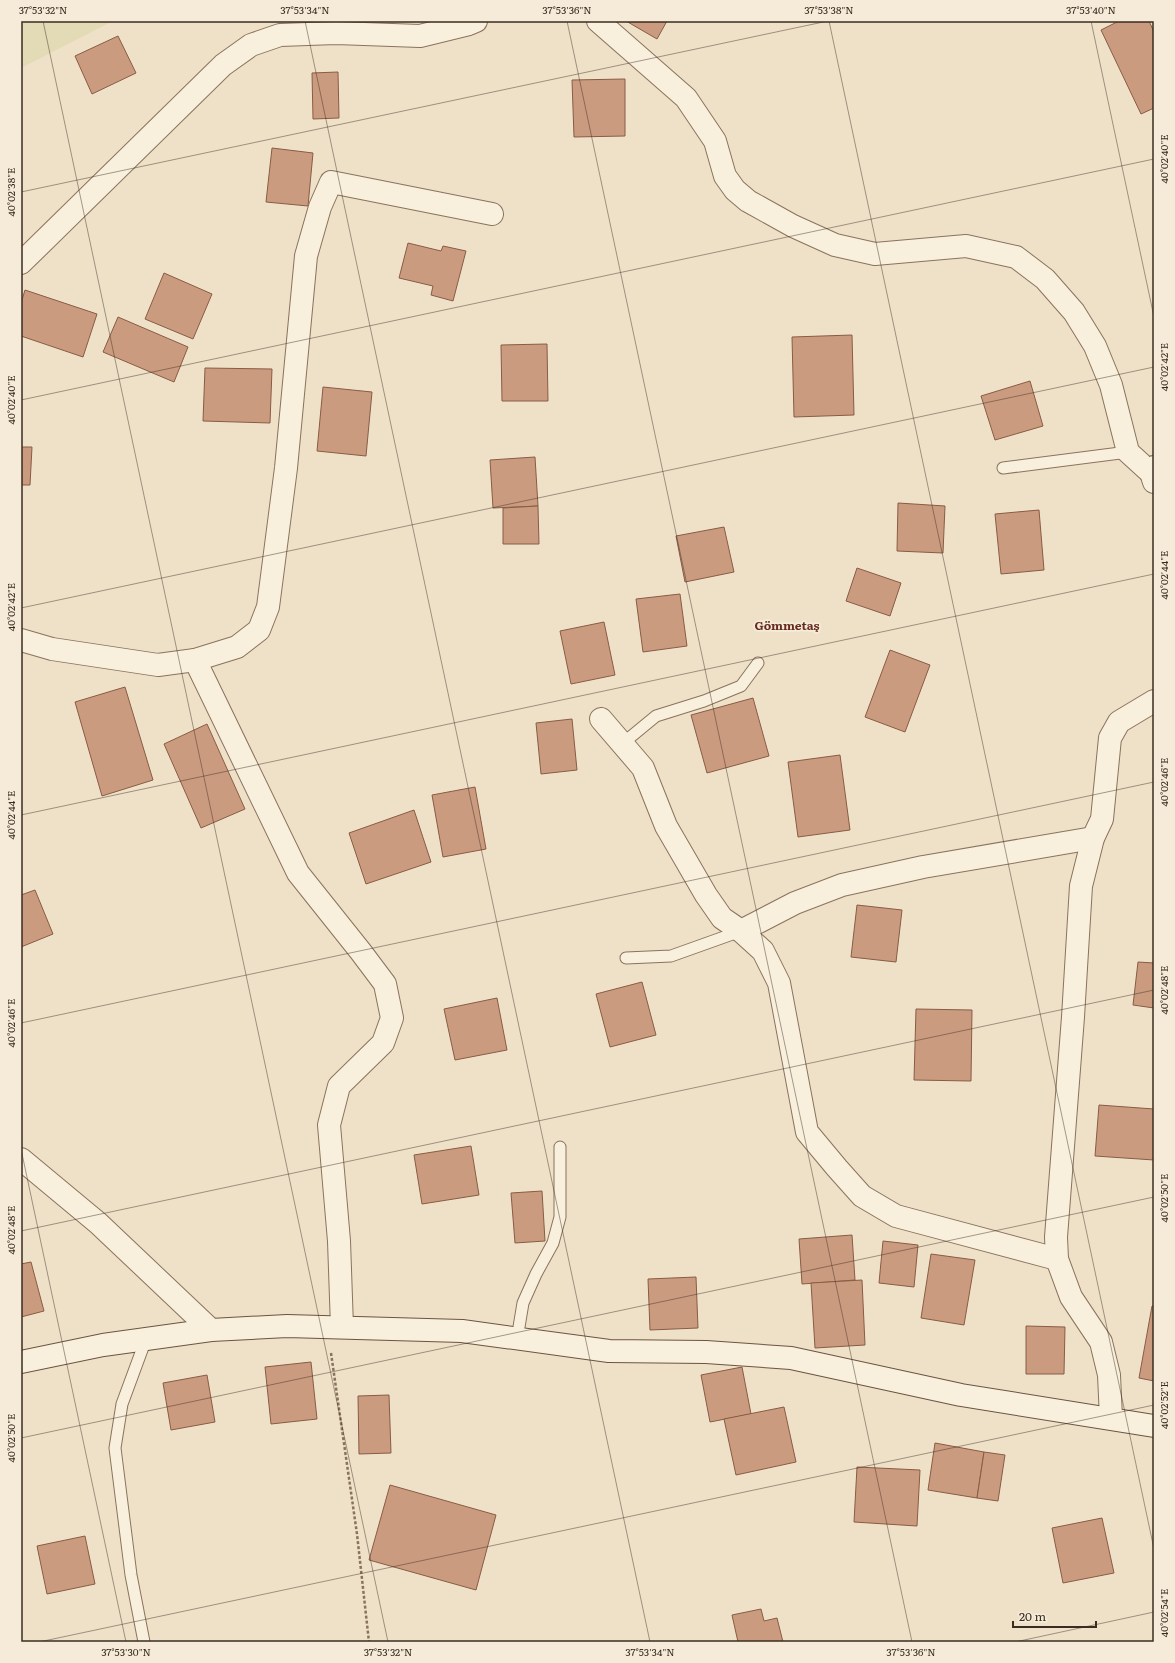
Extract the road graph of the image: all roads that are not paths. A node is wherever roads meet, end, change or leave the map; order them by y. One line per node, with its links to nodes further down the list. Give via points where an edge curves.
1 (476, 21): 4 (street, via 420,36 336,33 280,35 251,45 223,65)
2 (598, 21): 5 (street, via 686,98 715,141 725,176 735,190 748,201 793,226 835,245 874,254 966,246 1016,257 1045,279 1074,312 1096,346 1111,385)
3 (492, 214): 9 (street, via 331,182 320,208 306,256 286,468 268,607 259,630 237,647)
4 (21, 263)
5 (1128, 452): 6 (lane); 7 (street)
6 (1003, 468)
7 (1153, 474)
8 (21, 640): 9 (street, via 52,649 158,665)
9 (195, 660): 20 (street, via 298,873 385,984 392,1018 383,1043 339,1086 329,1124 339,1241)
10 (758, 663): 13 (lane, via 741,686 656,716)
11 (1154, 701): 14 (street, via 1119,722 1110,738 1102,819)
12 (601, 719): 13 (street)
13 (622, 744): 15 (street, via 643,768 666,826 706,895 722,918)
14 (1092, 838): 15 (street, via 923,867 842,885 795,903); 19 (street, via 1081,886 1056,1237)
15 (742, 931): 16 (lane, via 671,956); 19 (street, via 763,951 779,983 807,1132 862,1196 896,1216)
16 (626, 958)
17 (560, 1147): 23 (lane, via 560,1217 553,1243 523,1303)
18 (21, 1159): 21 (street, via 98,1223)
19 (1057, 1259): 25 (street, via 1071,1298 1101,1342 1109,1375)
20 (334, 1327): 21 (street, via 286,1326); 23 (street, via 462,1331)
21 (211, 1330): 22 (street)
22 (146, 1339): 24 (street); 27 (lane, via 122,1404 115,1448 130,1575)
23 (516, 1339): 25 (street, via 609,1352 706,1352 791,1358 961,1395)
24 (21, 1362)
25 (1110, 1418): 26 (street)
26 (1154, 1426)
27 (144, 1642)

